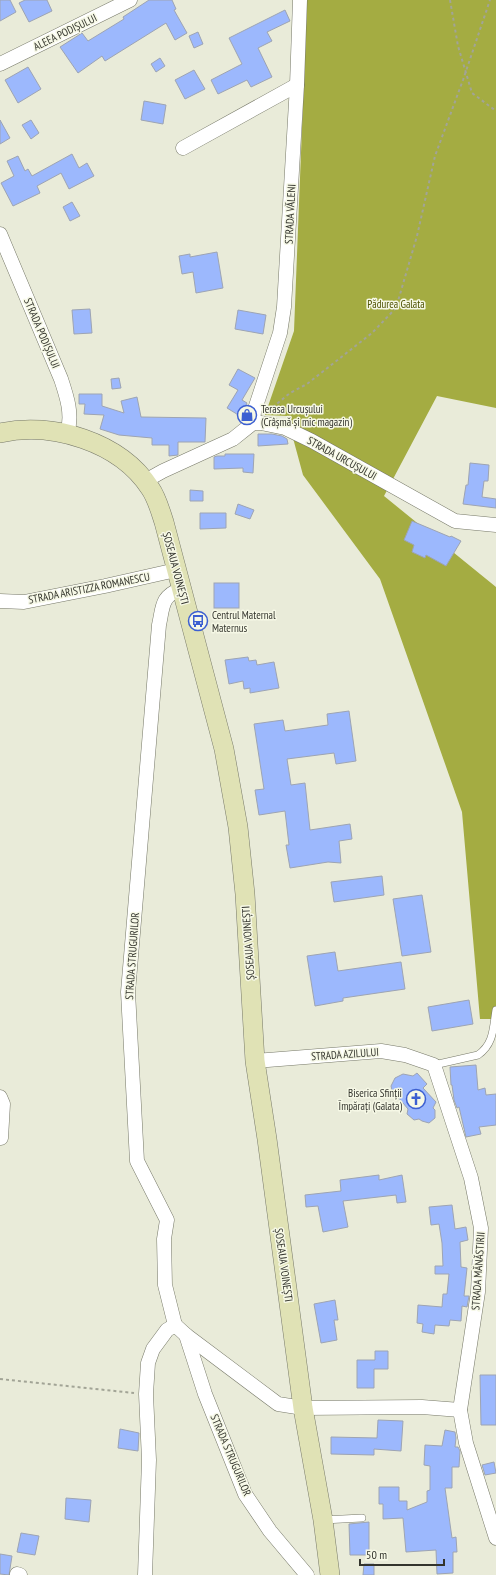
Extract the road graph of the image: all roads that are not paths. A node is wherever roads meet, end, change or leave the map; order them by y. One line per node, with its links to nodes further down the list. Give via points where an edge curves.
1 (130, 0): 3 (street, ALEEA PODIȘULUI)
2 (300, 0): 4 (street, STRADA VĂLENI)
3 (0, 64)
4 (297, 85): 5 (street); 7 (street, STRADA VĂLENI, via 284,307 280,333 254,412)
5 (183, 148)
6 (0, 234): 9 (street, STRADA PODIȘULUI, via 61,379 68,401 70,425)
7 (253, 424): 10 (street, via 233,439); 11 (street, STRADA URCUȘULUI, via 285,428 455,521)
8 (0, 433): 9 (main road, ȘOSEAUA VOINEȘTI, via 27,429)
9 (67, 434): 10 (main road, ȘOSEAUA VOINEȘTI, via 114,452 129,463)
10 (145, 481): 12 (main road, ȘOSEAUA VOINEȘTI, via 156,499)
11 (496, 525)
12 (176, 570): 13 (main road, ȘOSEAUA VOINEȘTI); 14 (street, STRADA ARISTIZZA ROMANESCU, via 24,602)
13 (181, 589): 16 (main road, ȘOSEAUA VOINEȘTI, via 224,750 238,827 246,907); 20 (street, STRADA STRUGURILOR, via 170,593 164,602 159,625 128,992 137,1161 166,1220 165,1285)
14 (0, 601)
15 (496, 1010): 17 (lane, via 490,1042 484,1051 478,1055)
16 (255, 1061): 17 (street, STRADA AZILULUI, via 380,1051 404,1055); 22 (main road, ȘOSEAUA VOINEȘTI)
17 (434, 1065): 23 (street, STRADA MĂNĂSTIRII, via 471,1178 481,1228 478,1292)
18 (0, 1097): 19 (street)
19 (1, 1138)
20 (175, 1325): 21 (street, STRADA STRUGURILOR); 27 (street, via 167,1330 153,1349 148,1363 146,1394 149,1460)
21 (186, 1335): 22 (street, via 278,1404); 28 (street, STRADA STRUGURILOR, via 205,1394 245,1494 270,1531)
22 (303, 1408): 23 (street, via 422,1406); 25 (main road, ȘOSEAUA VOINEȘTI)
23 (460, 1410): 26 (street, STRADA MĂNĂSTIRII, via 466,1443)
24 (362, 1518): 25 (lane)
25 (323, 1520): 29 (main road, ȘOSEAUA VOINEȘTI)
26 (496, 1538)
27 (145, 1575)
28 (308, 1575)
29 (330, 1575)

